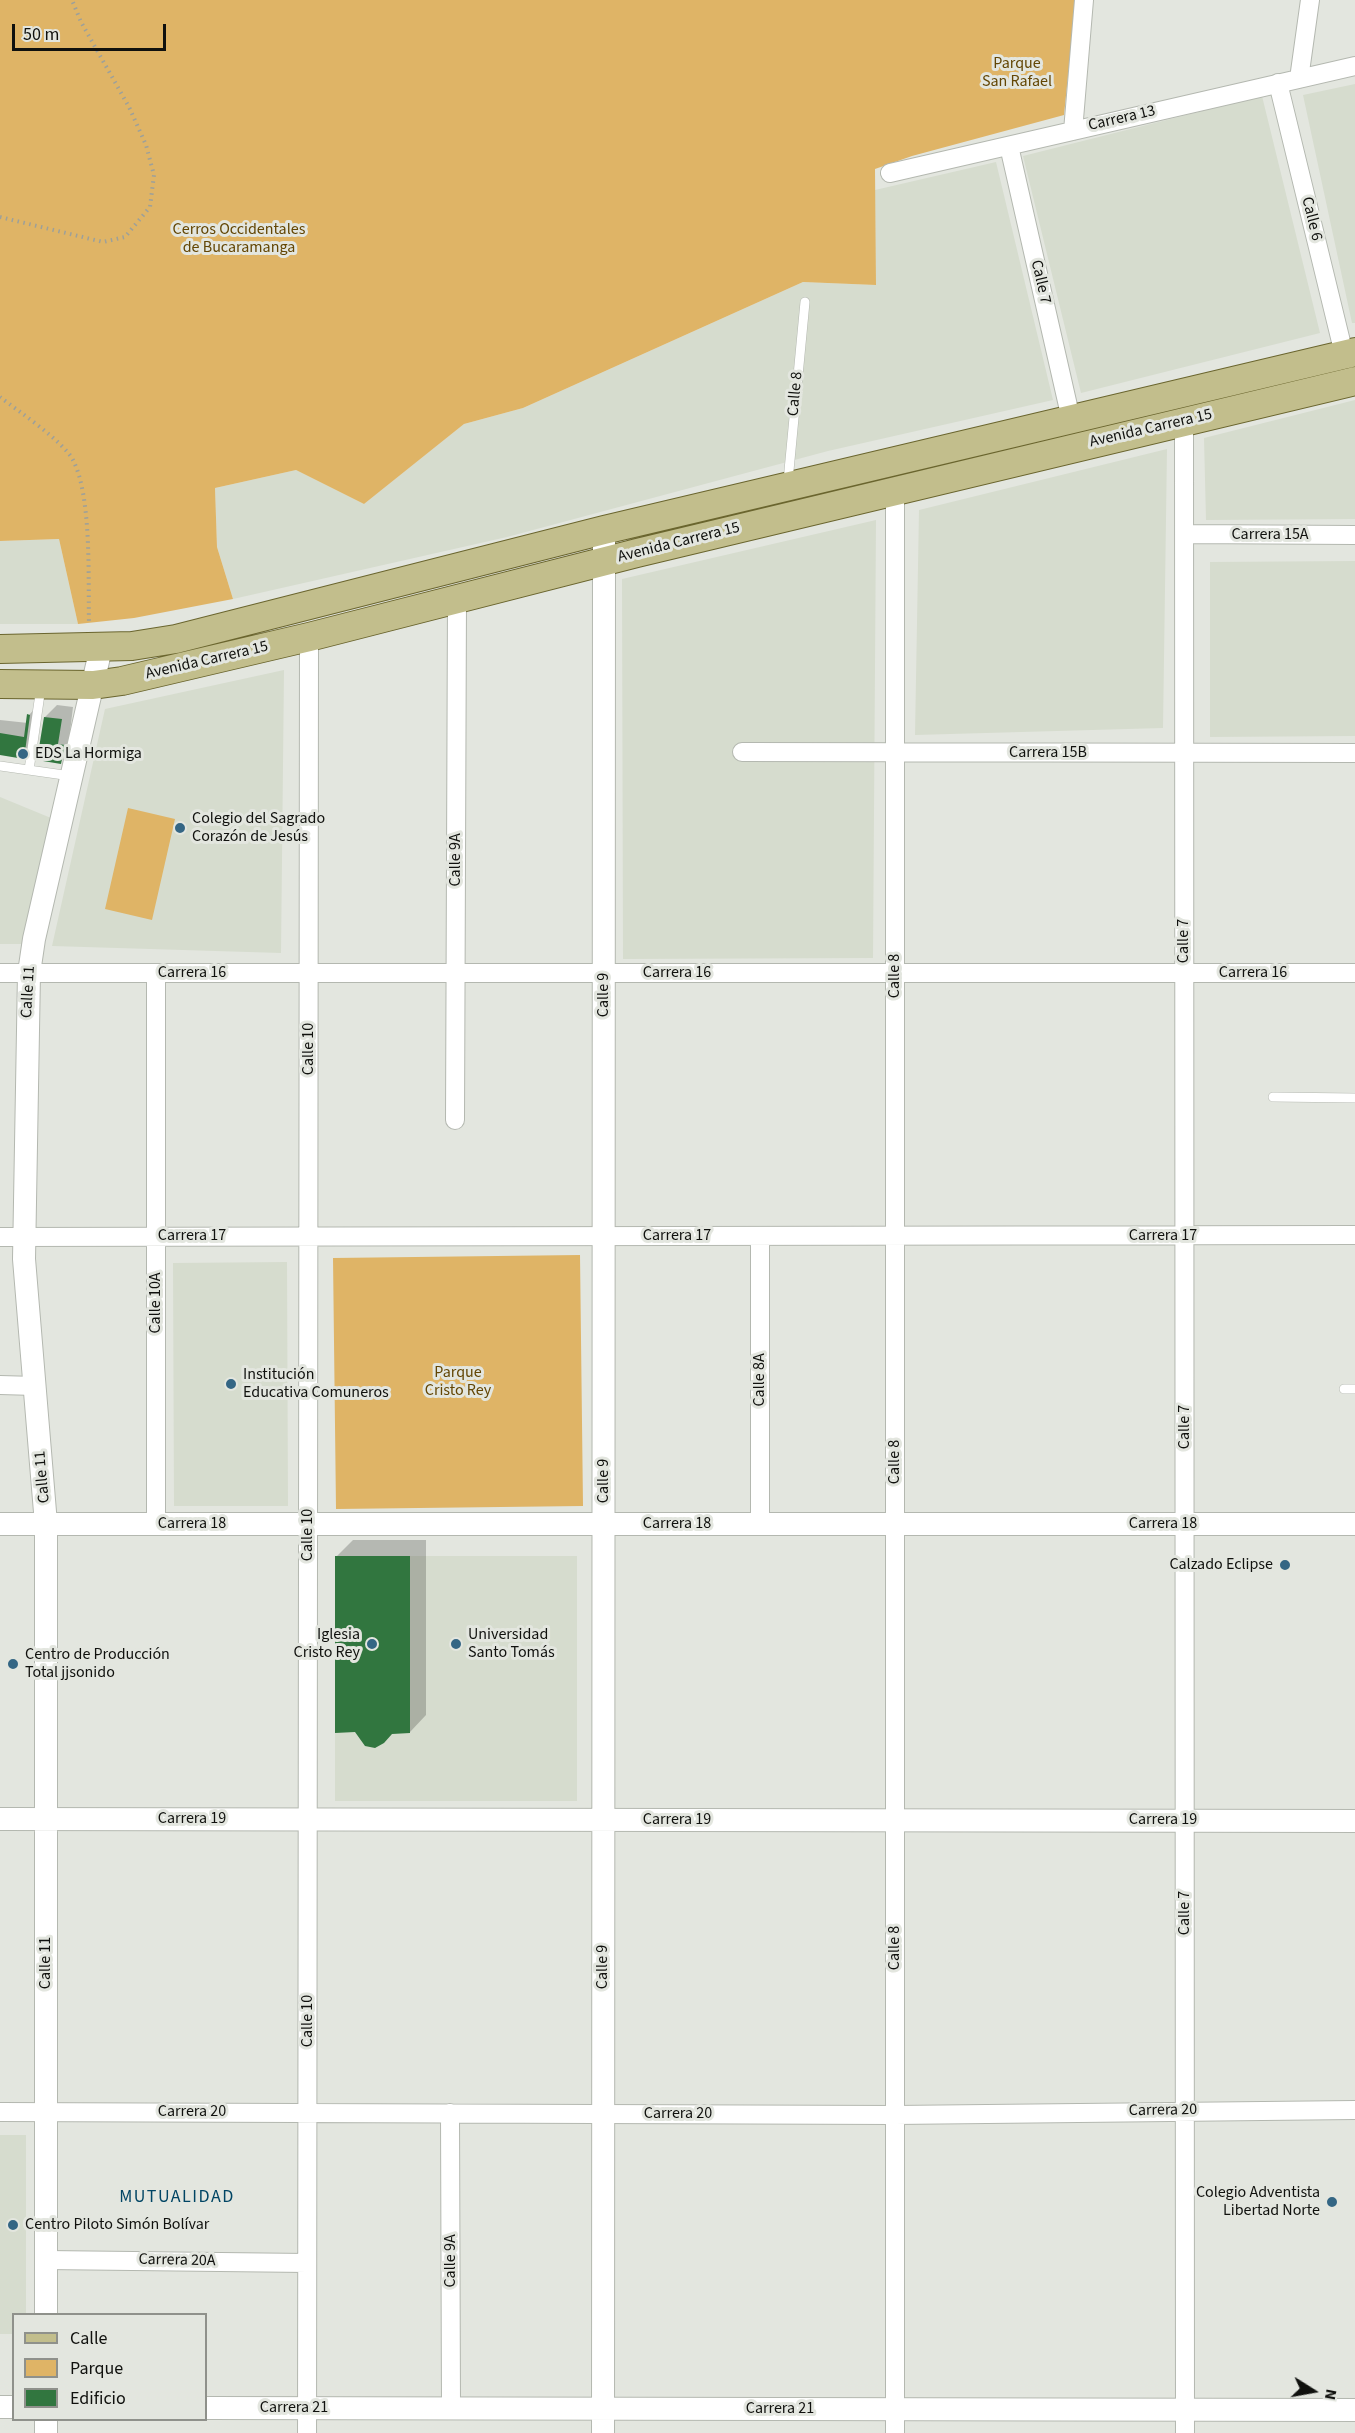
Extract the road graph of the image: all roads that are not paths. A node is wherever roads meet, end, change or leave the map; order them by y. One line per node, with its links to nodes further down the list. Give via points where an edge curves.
1 (1084, 0): 6 (street)
2 (1310, 0): 4 (street)
3 (1355, 66): 4 (street, Carrera 13)
4 (1299, 79): 5 (street, Carrera 13)
5 (1278, 83): 6 (street, Carrera 13); 10 (street, Calle 6)
6 (1073, 131): 7 (street, Carrera 13)
7 (1009, 146): 8 (street, Carrera 13); 12 (street, Calle 7)
8 (890, 173)
9 (805, 302): 14 (lane, Calle 8)
10 (1350, 353): 12 (main road, Avenida Carrera 15)
11 (1355, 381): 13 (main road, Avenida Carrera 15)
12 (1071, 419): 14 (main road, Avenida Carrera 15)
13 (1184, 422): 15 (main road, Avenida Carrera 15); 17 (street, Calle 7)
14 (787, 486): 16 (main road, Avenida Carrera 15)
15 (896, 491): 19 (main road, Avenida Carrera 15); 28 (street, Calle 8)
16 (604, 530): 19 (street, Calle 9); 22 (main road, Avenida Carrera 15, via 207,632 150,644)
17 (1184, 534): 18 (street, Carrera 15A); 29 (street, Calle 7)
18 (1355, 535)
19 (604, 561): 20 (main road, Avenida Carrera 15); 39 (street, Calle 9)
20 (457, 600): 21 (main road, Avenida Carrera 15); 38 (street, Calle 9A)
21 (309, 637): 26 (main road, Avenida Carrera 15); 37 (street, Calle 10)
22 (94, 648): 23 (main road, Avenida Carrera 15); 26 (street, Calle 11)
23 (0, 649)
24 (0, 684): 25 (main road, Avenida Carrera 15)
25 (42, 684): 26 (main road, Avenida Carrera 15); 32 (lane)
26 (93, 685): 33 (street, Calle 11)
27 (742, 752): 28 (street, Carrera 15B)
28 (895, 752): 29 (street, Carrera 15B); 40 (street, Calle 8)
29 (1184, 753): 30 (street, Carrera 15B); 41 (street, Calle 7)
30 (1355, 753)
31 (0, 766): 32 (lane)
32 (29, 770): 33 (lane)
33 (71, 776): 35 (street, Calle 11)
34 (0, 973): 35 (street, Carrera 16)
35 (28, 973): 36 (street, Carrera 16); 54 (street, Calle 11)
36 (156, 973): 37 (street, Carrera 16); 48 (street, Calle 10A)
37 (309, 973): 38 (street, Carrera 16); 49 (street, Calle 10)
38 (456, 973): 39 (street, Carrera 16); 45 (street, Calle 9A)
39 (604, 973): 40 (street, Carrera 16); 50 (street, Calle 9)
40 (895, 973): 41 (street, Carrera 16); 52 (street, Calle 8)
41 (1184, 973): 42 (street, Carrera 16); 53 (street, Calle 7)
42 (1355, 973)
43 (1273, 1097): 44 (lane)
44 (1355, 1098)
45 (455, 1119)
46 (1355, 1235): 53 (street, Carrera 17)
47 (0, 1236): 54 (street, Carrera 17)
48 (156, 1236): 49 (street, Carrera 17); 54 (street, Carrera 17); 61 (street, Calle 10A)
49 (309, 1236): 50 (street, Carrera 17); 62 (street, Calle 10)
50 (604, 1236): 51 (street, Carrera 17); 63 (street, Calle 9)
51 (760, 1236): 52 (street, Carrera 17); 64 (street, Calle 8A)
52 (895, 1236): 53 (street, Carrera 17); 65 (street, Calle 8)
53 (1184, 1236): 66 (street, Calle 7)
54 (23, 1237): 56 (street, Calle 11)
55 (0, 1385): 56 (street)
56 (35, 1386): 60 (street, Calle 11)
57 (1344, 1389): 58 (lane)
58 (1355, 1389)
59 (0, 1524): 60 (street, Carrera 18)
60 (46, 1524): 61 (street, Carrera 18); 69 (street, Calle 11)
61 (156, 1524): 62 (street, Carrera 18)
62 (308, 1524): 63 (street, Carrera 18); 70 (street, Calle 10)
63 (604, 1524): 64 (street, Carrera 18); 71 (street, Calle 9)
64 (760, 1524): 65 (street, Carrera 18)
65 (895, 1524): 66 (street, Carrera 18); 72 (street, Calle 8)
66 (1185, 1524): 67 (street, Carrera 18); 73 (street, Calle 7)
67 (1355, 1524)
68 (0, 1819): 69 (street, Carrera 19)
69 (46, 1819): 70 (street, Carrera 19); 78 (street, Calle 11)
70 (308, 1819): 71 (street, Carrera 19); 79 (street, Calle 10)
71 (603, 1820): 72 (street, Carrera 19); 81 (street, Calle 9)
72 (895, 1820): 73 (street, Carrera 19); 82 (street, Calle 8)
73 (1185, 1821): 74 (street, Carrera 19); 76 (street, Calle 7)
74 (1355, 1821)
75 (1355, 2110): 76 (street, Carrera 20)
76 (1185, 2111): 82 (street, Carrera 20); 91 (street, Calle 7)
77 (0, 2112): 78 (street, Carrera 20)
78 (46, 2112): 79 (street, Carrera 20); 83 (street, Calle 11)
79 (308, 2113): 80 (street, Carrera 20); 84 (street, Calle 10)
80 (450, 2113): 81 (street, Carrera 20); 88 (street, Calle 9A)
81 (603, 2114): 82 (street, Carrera 20); 89 (street, Calle 9)
82 (895, 2115): 90 (street, Calle 8)
83 (46, 2260): 84 (street, Carrera 20A); 85 (street, Calle 11)
84 (307, 2263): 87 (street, Calle 10)
85 (46, 2313)
86 (207, 2408): 87 (street, Carrera 21)
87 (307, 2408): 88 (street, Carrera 21); 93 (street, Calle 10)
88 (451, 2408): 89 (street, Carrera 21)
89 (603, 2408): 90 (street, Carrera 21); 94 (street, Calle 9)
90 (895, 2409): 91 (street, Carrera 21); 95 (street, Calle 8)
91 (1185, 2410): 92 (street, Carrera 21); 96 (street, Calle 7)
92 (1355, 2410)
93 (307, 2433)
94 (603, 2433)
95 (895, 2433)
96 (1185, 2433)

